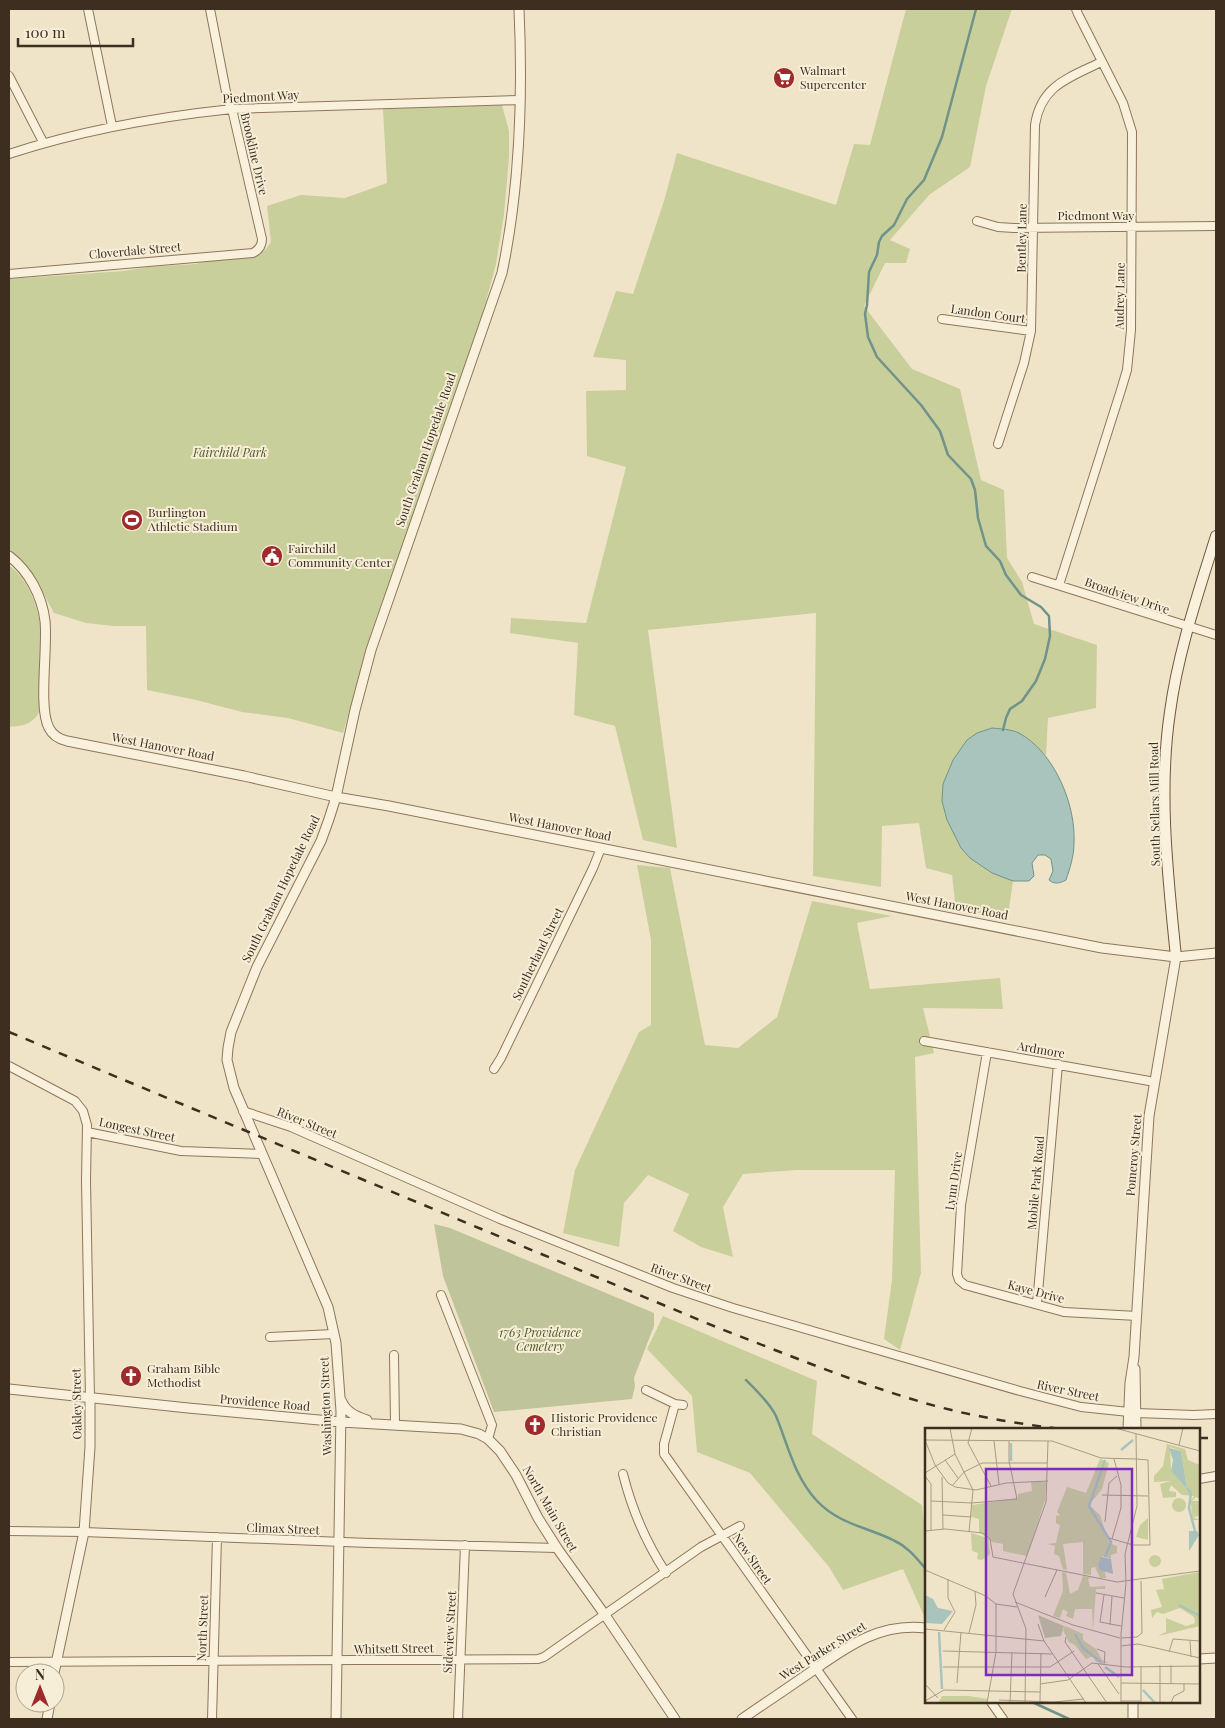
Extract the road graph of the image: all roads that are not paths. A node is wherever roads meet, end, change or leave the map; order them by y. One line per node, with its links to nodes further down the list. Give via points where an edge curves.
1 (88, 9): 9 (street)
2 (210, 9): 8 (street, Brookline Drive)
3 (519, 9): 7 (street, South Graham Hopedale Road)
4 (1076, 9): 5 (street, Audrey Lane)
5 (1102, 62): 14 (street, Audrey Lane, via 1123,103 1132,132); 15 (street, Bentley Lane, via 1060,82 1041,103 1035,125)
6 (9, 76): 10 (street)
7 (520, 100): 8 (street, Piedmont Way); 27 (street, South Graham Hopedale Road, via 516,183 502,273 371,650)
8 (232, 109): 9 (street, Piedmont Way); 16 (street, Brookline Drive)
9 (112, 126): 10 (street, Piedmont Way)
10 (44, 142): 11 (street, Piedmont Way)
11 (9, 154)
12 (977, 221): 15 (street, Piedmont Way, via 998,227)
13 (1216, 226): 14 (street, Piedmont Way)
14 (1132, 227): 15 (street, Piedmont Way); 24 (street, Audrey Lane, via 1131,330 1127,370)
15 (1033, 228): 19 (street, Bentley Lane)
16 (261, 246): 17 (street, Cloverdale Street, via 253,252)
17 (9, 274)
18 (942, 319): 19 (street, Landon Court)
19 (1031, 331): 20 (street, Bentley Lane)
20 (998, 444)
21 (1216, 536): 25 (main road, South Sellars Mill Road)
22 (9, 556): 27 (street, West Hanover Road, via 24,570 37,591 45,621 45,712 49,728 56,736 67,741)
23 (1032, 577): 24 (street, Broadview Drive)
24 (1059, 585): 25 (street, Broadview Drive)
25 (1188, 628): 26 (street, Broadview Drive); 30 (main road, South Sellars Mill Road, via 1171,703 1166,761 1168,863)
26 (1216, 635)
27 (336, 797): 28 (street, West Hanover Road); 37 (street, South Graham Hopedale Road, via 321,841 264,951 231,1032 228,1070)
28 (601, 848): 30 (street, West Hanover Road, via 1102,948); 35 (street, Southerland Street)
29 (1216, 953): 30 (street, West Hanover Road)
30 (1176, 957): 36 (street, Pomeroy Street)
31 (924, 1041): 32 (street, Ardmore)
32 (987, 1052): 33 (street, Ardmore); 40 (street, Lynn Drive, via 964,1185 957,1274 965,1285)
33 (1058, 1064): 36 (street, Ardmore); 42 (street, Mobile Park Road)
34 (9, 1066): 38 (street, Longest Street, via 75,1101 85,1116)
35 (494, 1069)
36 (1155, 1082): 43 (street, Pomeroy Street, via 1146,1150)
37 (243, 1111): 39 (street, Washington Street); 53 (street, River Street, via 291,1127 473,1208 690,1294 755,1316 1020,1391 1081,1407)
38 (87, 1132): 39 (street, Longest Street, via 181,1151); 49 (street, Oakley Street)
39 (261, 1154): 44 (street, Washington Street, via 328,1307)
40 (990, 1291): 42 (street, Kaye Drive)
41 (442, 1295): 60 (street, via 492,1425)
42 (1038, 1304): 43 (street, Kaye Drive, via 1064,1312)
43 (1137, 1316): 53 (street, Pomeroy Street)
44 (334, 1334): 45 (street); 50 (street, Washington Street)
45 (270, 1337)
46 (394, 1355): 57 (street)
47 (9, 1389): 49 (street, Providence Road)
48 (646, 1390): 51 (street)
49 (90, 1398): 55 (street, Providence Road); 66 (street, Oakley Street)
50 (341, 1400): 55 (street, Washington Street); 56 (street, via 351,1413)
51 (675, 1404): 52 (street); 67 (street, New Street, via 664,1454)
52 (684, 1406)
53 (1132, 1413): 54 (street, River Street); 58 (street, Pomeroy Street); 59 (street, Pomeroy Street)
54 (1216, 1414)
55 (341, 1422): 56 (street, Providence Road); 69 (street, Washington Street)
56 (372, 1422): 57 (street, Providence Road)
57 (395, 1424): 60 (street, Providence Road, via 460,1429)
58 (1128, 1428)
59 (1136, 1428)
60 (488, 1439): 71 (street, North Main Street, via 516,1475)
61 (623, 1474): 72 (street, via 644,1537)
62 (1216, 1476): 63 (street)
63 (1200, 1479)
64 (740, 1526): 67 (street, Whitsett Street)
65 (9, 1531): 66 (street, Climax Street)
66 (84, 1532): 68 (street, Climax Street); 81 (street, Oakley Street)
67 (722, 1536): 72 (street, Whitsett Street); 82 (street, New Street)
68 (218, 1537): 69 (street, Climax Street); 78 (street, North Street)
69 (340, 1542): 70 (street, Climax Street); 79 (street, Washington Street)
70 (465, 1545): 71 (street, Climax Street); 76 (street, Sideview Street)
71 (557, 1548): 73 (street, North Main Street)
72 (666, 1572): 73 (street, Whitsett Street)
73 (605, 1615): 76 (street, Whitsett Street, via 544,1657); 88 (street, North Main Street)
74 (925, 1628): 82 (street, West Parker Street, via 905,1627 879,1632)
75 (1216, 1658): 77 (street)
76 (461, 1659): 79 (street, Whitsett Street); 87 (street, Sideview Street)
77 (1200, 1659)
78 (213, 1660): 79 (street, Whitsett Street); 81 (street, Whitsett Street); 85 (street, North Street)
79 (337, 1661): 86 (street, Washington Street)
80 (9, 1662): 81 (street, Whitsett Street)
81 (56, 1662)
82 (815, 1668): 89 (street, West Parker Street); 90 (street, New Street)
83 (992, 1703): 91 (street)
84 (1133, 1703): 92 (street)
85 (212, 1719)
86 (336, 1719)
87 (458, 1719)
88 (675, 1719)
89 (742, 1719)
90 (852, 1719)
91 (1003, 1719)
92 (1133, 1719)

